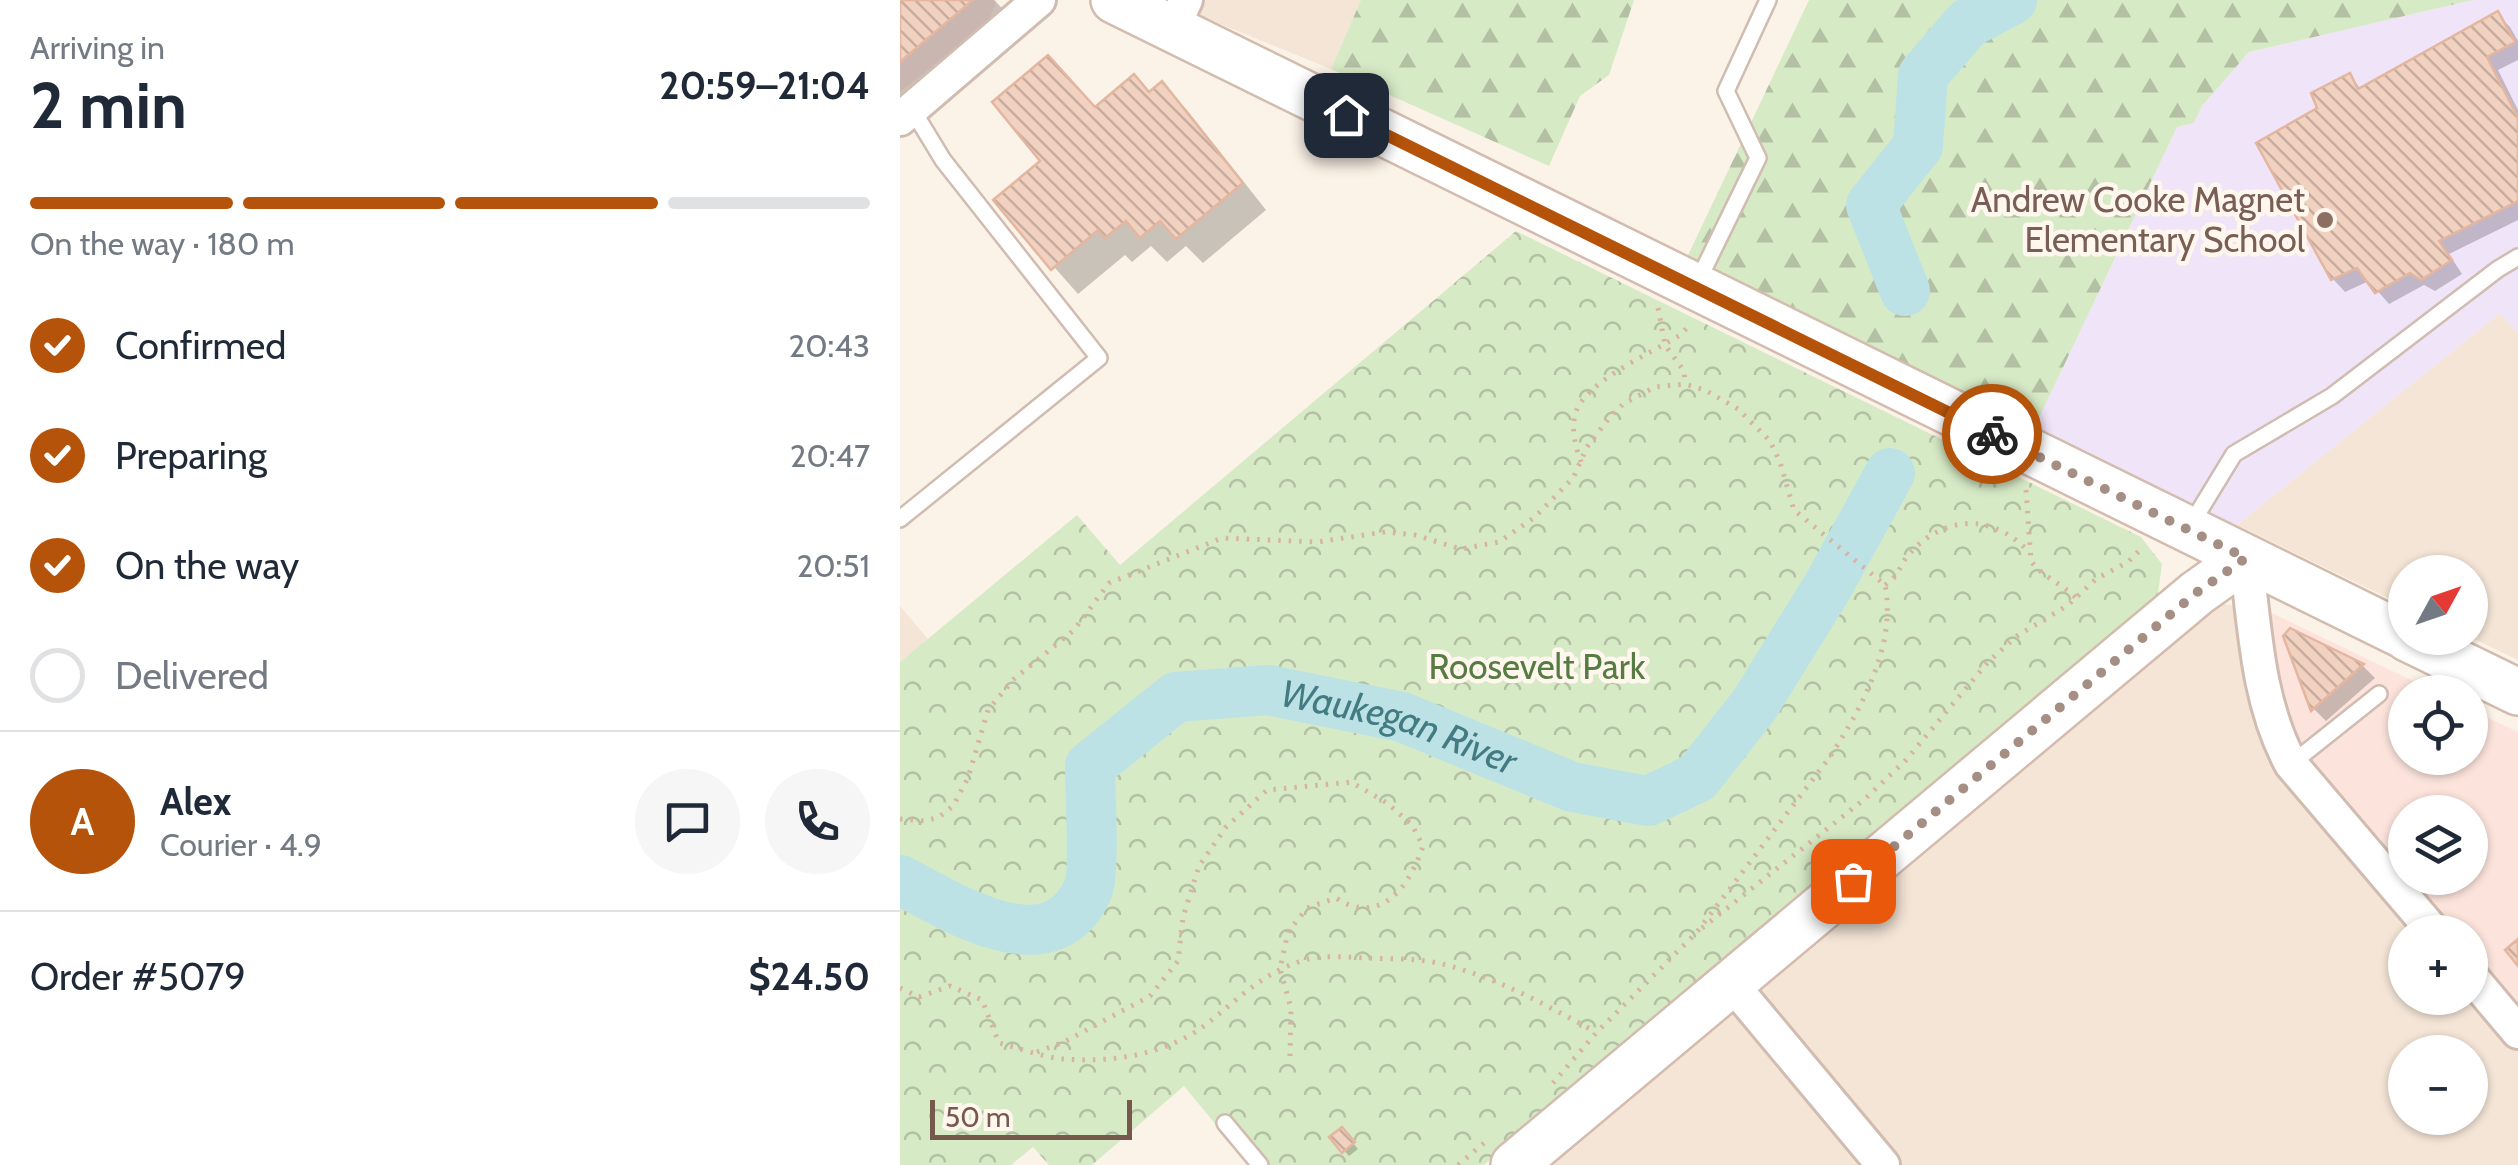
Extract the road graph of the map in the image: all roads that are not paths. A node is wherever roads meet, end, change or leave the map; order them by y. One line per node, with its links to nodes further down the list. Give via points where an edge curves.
1 (1039, 0): 5 (street)
2 (1114, 0): 4 (main road)
3 (1768, 0): 7 (lane, via 1726,91 1758,158)
4 (1179, 14): 7 (main road)
5 (906, 114): 8 (lane, via 1099,358)
6 (2518, 257): 9 (lane, via 2332,396 2234,454)
7 (1681, 306): 9 (main road)
8 (900, 518)
9 (2188, 530): 10 (main road)
10 (2246, 558): 11 (main road); 15 (street, via 2266,702); 17 (main road)
11 (2388, 628)
12 (2443, 655): 13 (main road)
13 (2518, 692)
14 (2379, 694): 15 (lane)
15 (2291, 764): 16 (street)
16 (2420, 915)
17 (1731, 983): 22 (main road); 23 (street)
18 (2488, 996): 19 (street)
19 (2518, 1032)
20 (1225, 1124): 21 (lane)
21 (1260, 1165)
22 (1514, 1165)
23 (1883, 1165)

